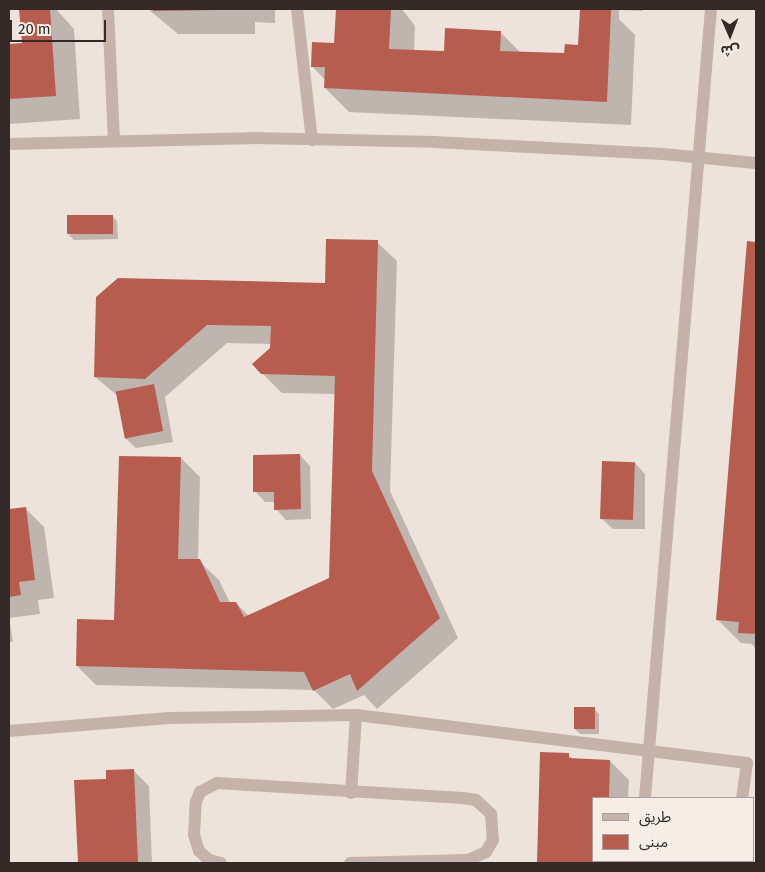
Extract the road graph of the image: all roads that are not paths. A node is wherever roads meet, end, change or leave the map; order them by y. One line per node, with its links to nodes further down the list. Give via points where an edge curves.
1 (108, 9): 4 (street)
2 (297, 9): 5 (street)
3 (711, 9): 7 (street)
4 (114, 140): 5 (street); 6 (street)
5 (312, 140): 7 (street, via 434,142)
6 (9, 144)
7 (701, 158): 8 (street); 11 (street)
8 (756, 163)
9 (356, 715): 10 (street, via 169,718); 11 (street); 13 (street)
10 (9, 731)
11 (648, 750): 12 (street); 14 (street)
12 (751, 763): 15 (street)
13 (351, 793): 16 (street, via 207,786 196,802 194,835 199,851 209,860); 17 (street, via 476,800 491,814 494,825 486,852 468,860)
14 (645, 797)
15 (742, 797)
16 (221, 863)
17 (350, 863)

